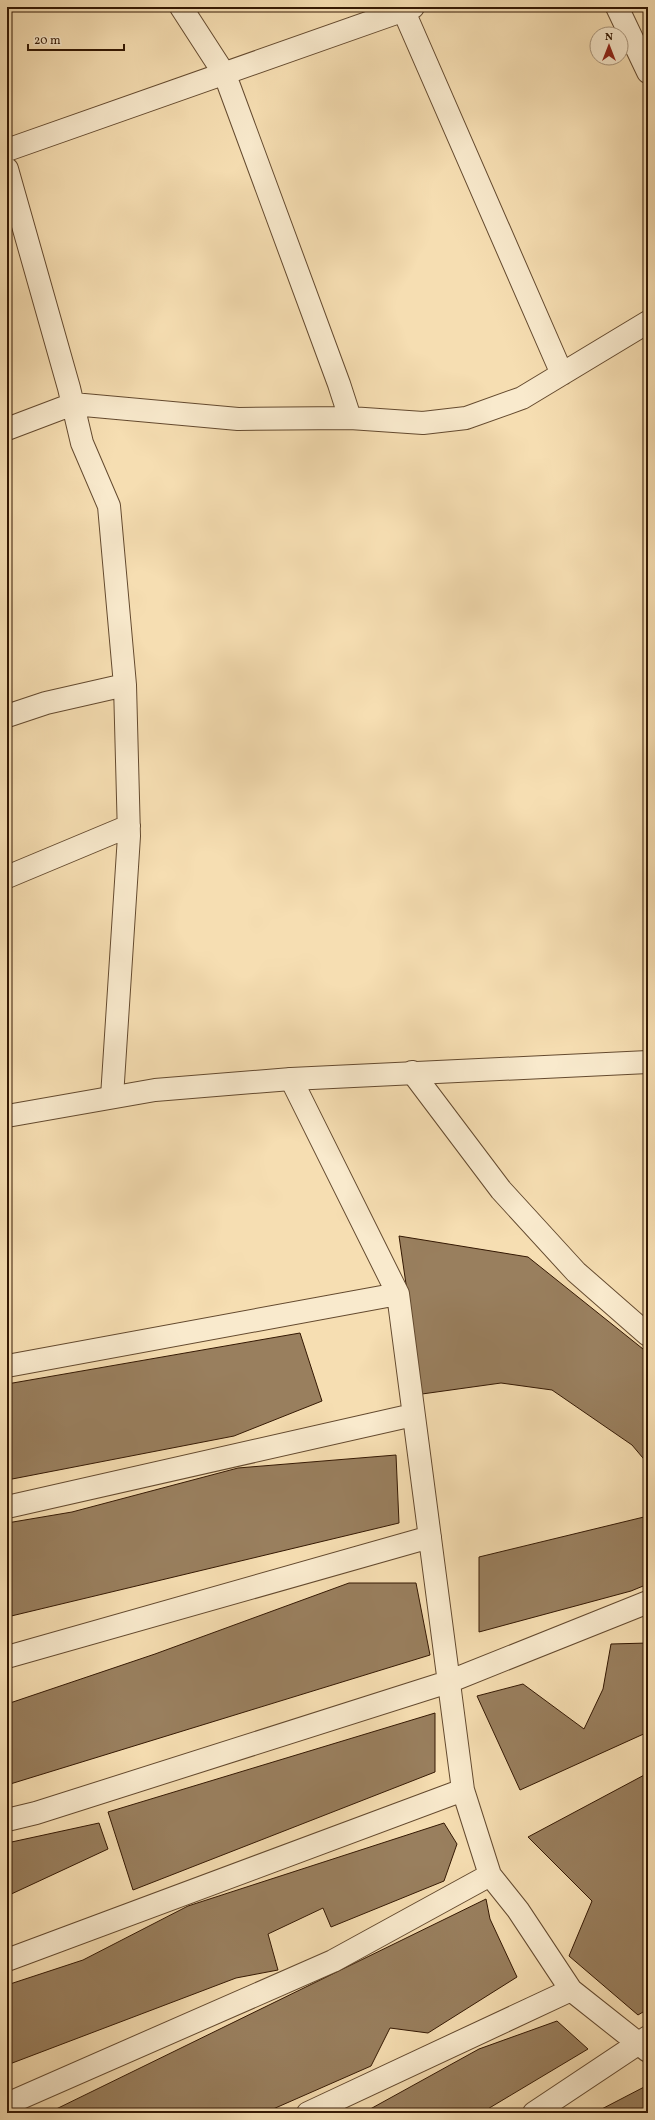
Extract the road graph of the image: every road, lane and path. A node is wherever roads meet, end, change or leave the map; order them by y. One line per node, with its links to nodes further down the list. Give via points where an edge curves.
1 (181, 7): 5 (street)
2 (617, 7): 4 (street)
3 (406, 8): 5 (street); 9 (street)
4 (648, 72)
5 (225, 75): 6 (street, via 102,115); 11 (street, via 340,384)
6 (7, 150)
7 (7, 169): 10 (street)
8 (648, 322): 9 (street)
9 (562, 374): 11 (street, via 522,398 466,418 423,423)
10 (73, 404): 11 (street, via 238,419); 12 (street); 13 (street, via 82,443 109,506)
11 (350, 418)
12 (7, 429)
13 (125, 685): 14 (street, via 46,703); 15 (street)
14 (7, 716)
15 (129, 826): 16 (street); 20 (street)
16 (7, 877)
17 (648, 1062): 18 (street)
18 (412, 1072): 19 (street); 23 (street, via 501,1190 576,1272)
19 (291, 1079): 20 (street, via 155,1090); 22 (street)
20 (112, 1097): 21 (street)
21 (7, 1116)
22 (398, 1294): 24 (street); 25 (street)
23 (648, 1335)
24 (7, 1366)
25 (413, 1415): 26 (street); 27 (street)
26 (7, 1507)
27 (430, 1537): 29 (street); 30 (street)
28 (648, 1602): 30 (street)
29 (7, 1657)
30 (448, 1682): 31 (street); 32 (street)
31 (463, 1790): 33 (street); 34 (street)
32 (7, 1820)
33 (490, 1875): 35 (street, via 518,1910); 37 (street, via 333,1961)
34 (7, 1960)
35 (571, 1990): 36 (street); 38 (street)
36 (644, 2044): 39 (street)
37 (7, 2104)
38 (308, 2113)
39 (534, 2113)

